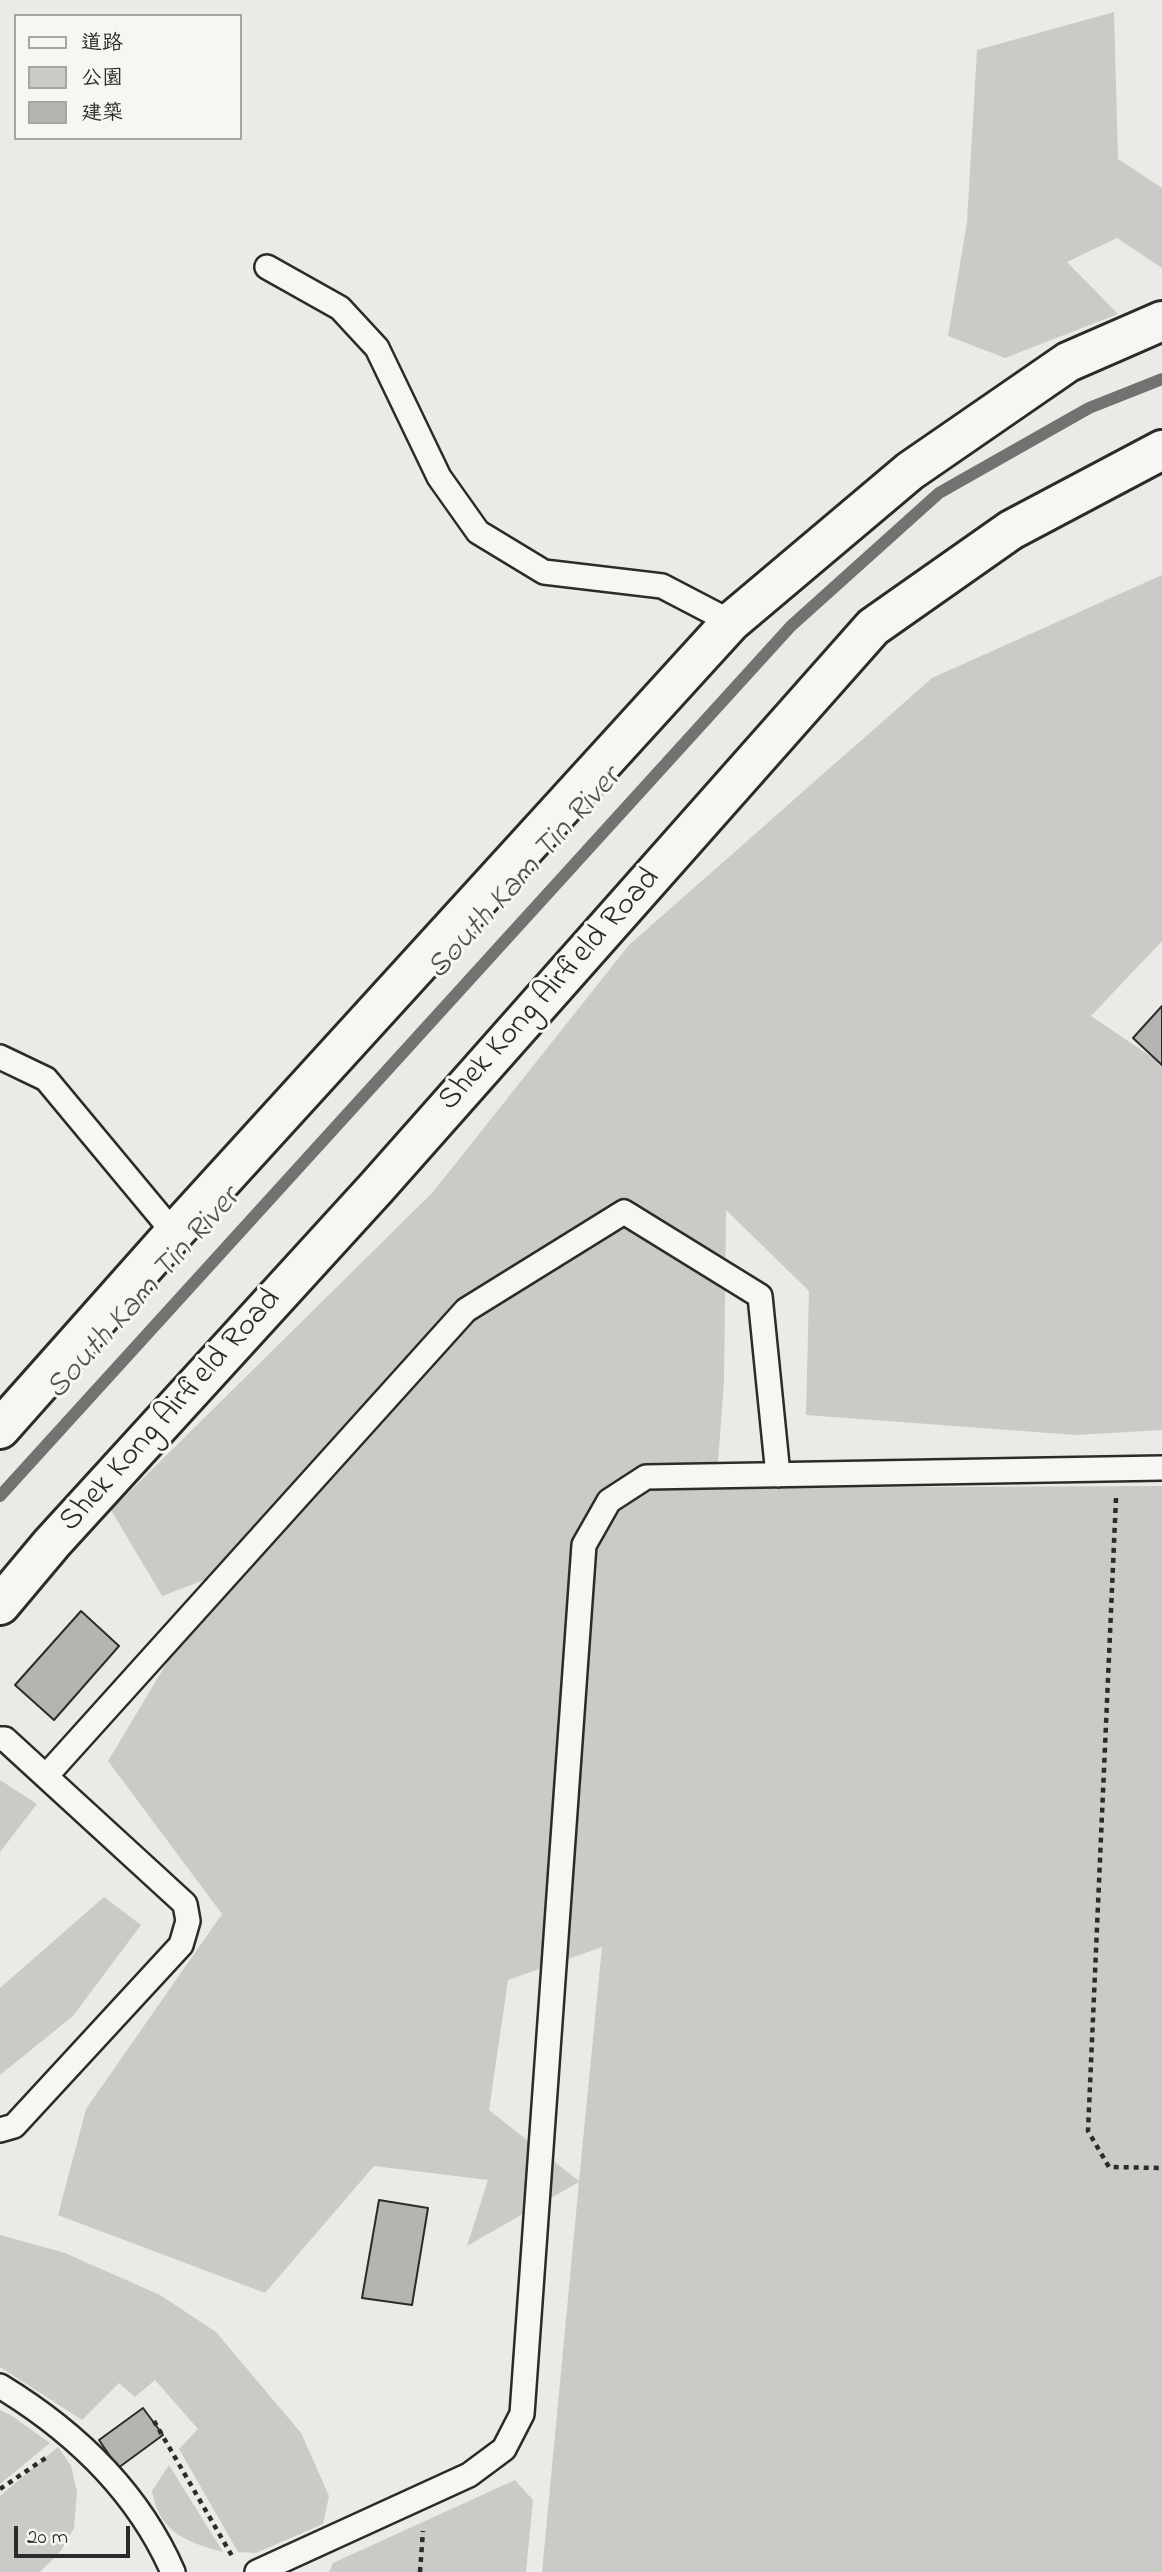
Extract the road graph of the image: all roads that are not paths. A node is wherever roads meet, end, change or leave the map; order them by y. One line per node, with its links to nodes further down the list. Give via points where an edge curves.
1 (267, 267): 4 (lane, via 340,308 377,348 439,477 478,532 544,572 662,586)
2 (1162, 321): 4 (street, via 1068,362 922,463)
3 (1162, 450): 10 (street, Shek Kong Airfield Road, via 1011,530 873,627)
4 (731, 622): 6 (street)
5 (0, 1056): 6 (lane, via 46,1079)
6 (174, 1233): 7 (street)
7 (0, 1429)
8 (1162, 1468): 9 (lane)
9 (778, 1475): 12 (lane, via 760,1296 624,1212 466,1310); 16 (lane, via 646,1477 609,1501 584,1545 522,2414 504,2449 469,2475)
10 (0, 1605)
11 (0, 1739): 12 (lane)
12 (46, 1776): 13 (lane, via 185,1904 188,1921 181,1945 14,2126)
13 (0, 2130)
14 (0, 2386): 15 (lane, via 74,2438 109,2474 141,2514)
15 (173, 2572)
16 (257, 2572)

